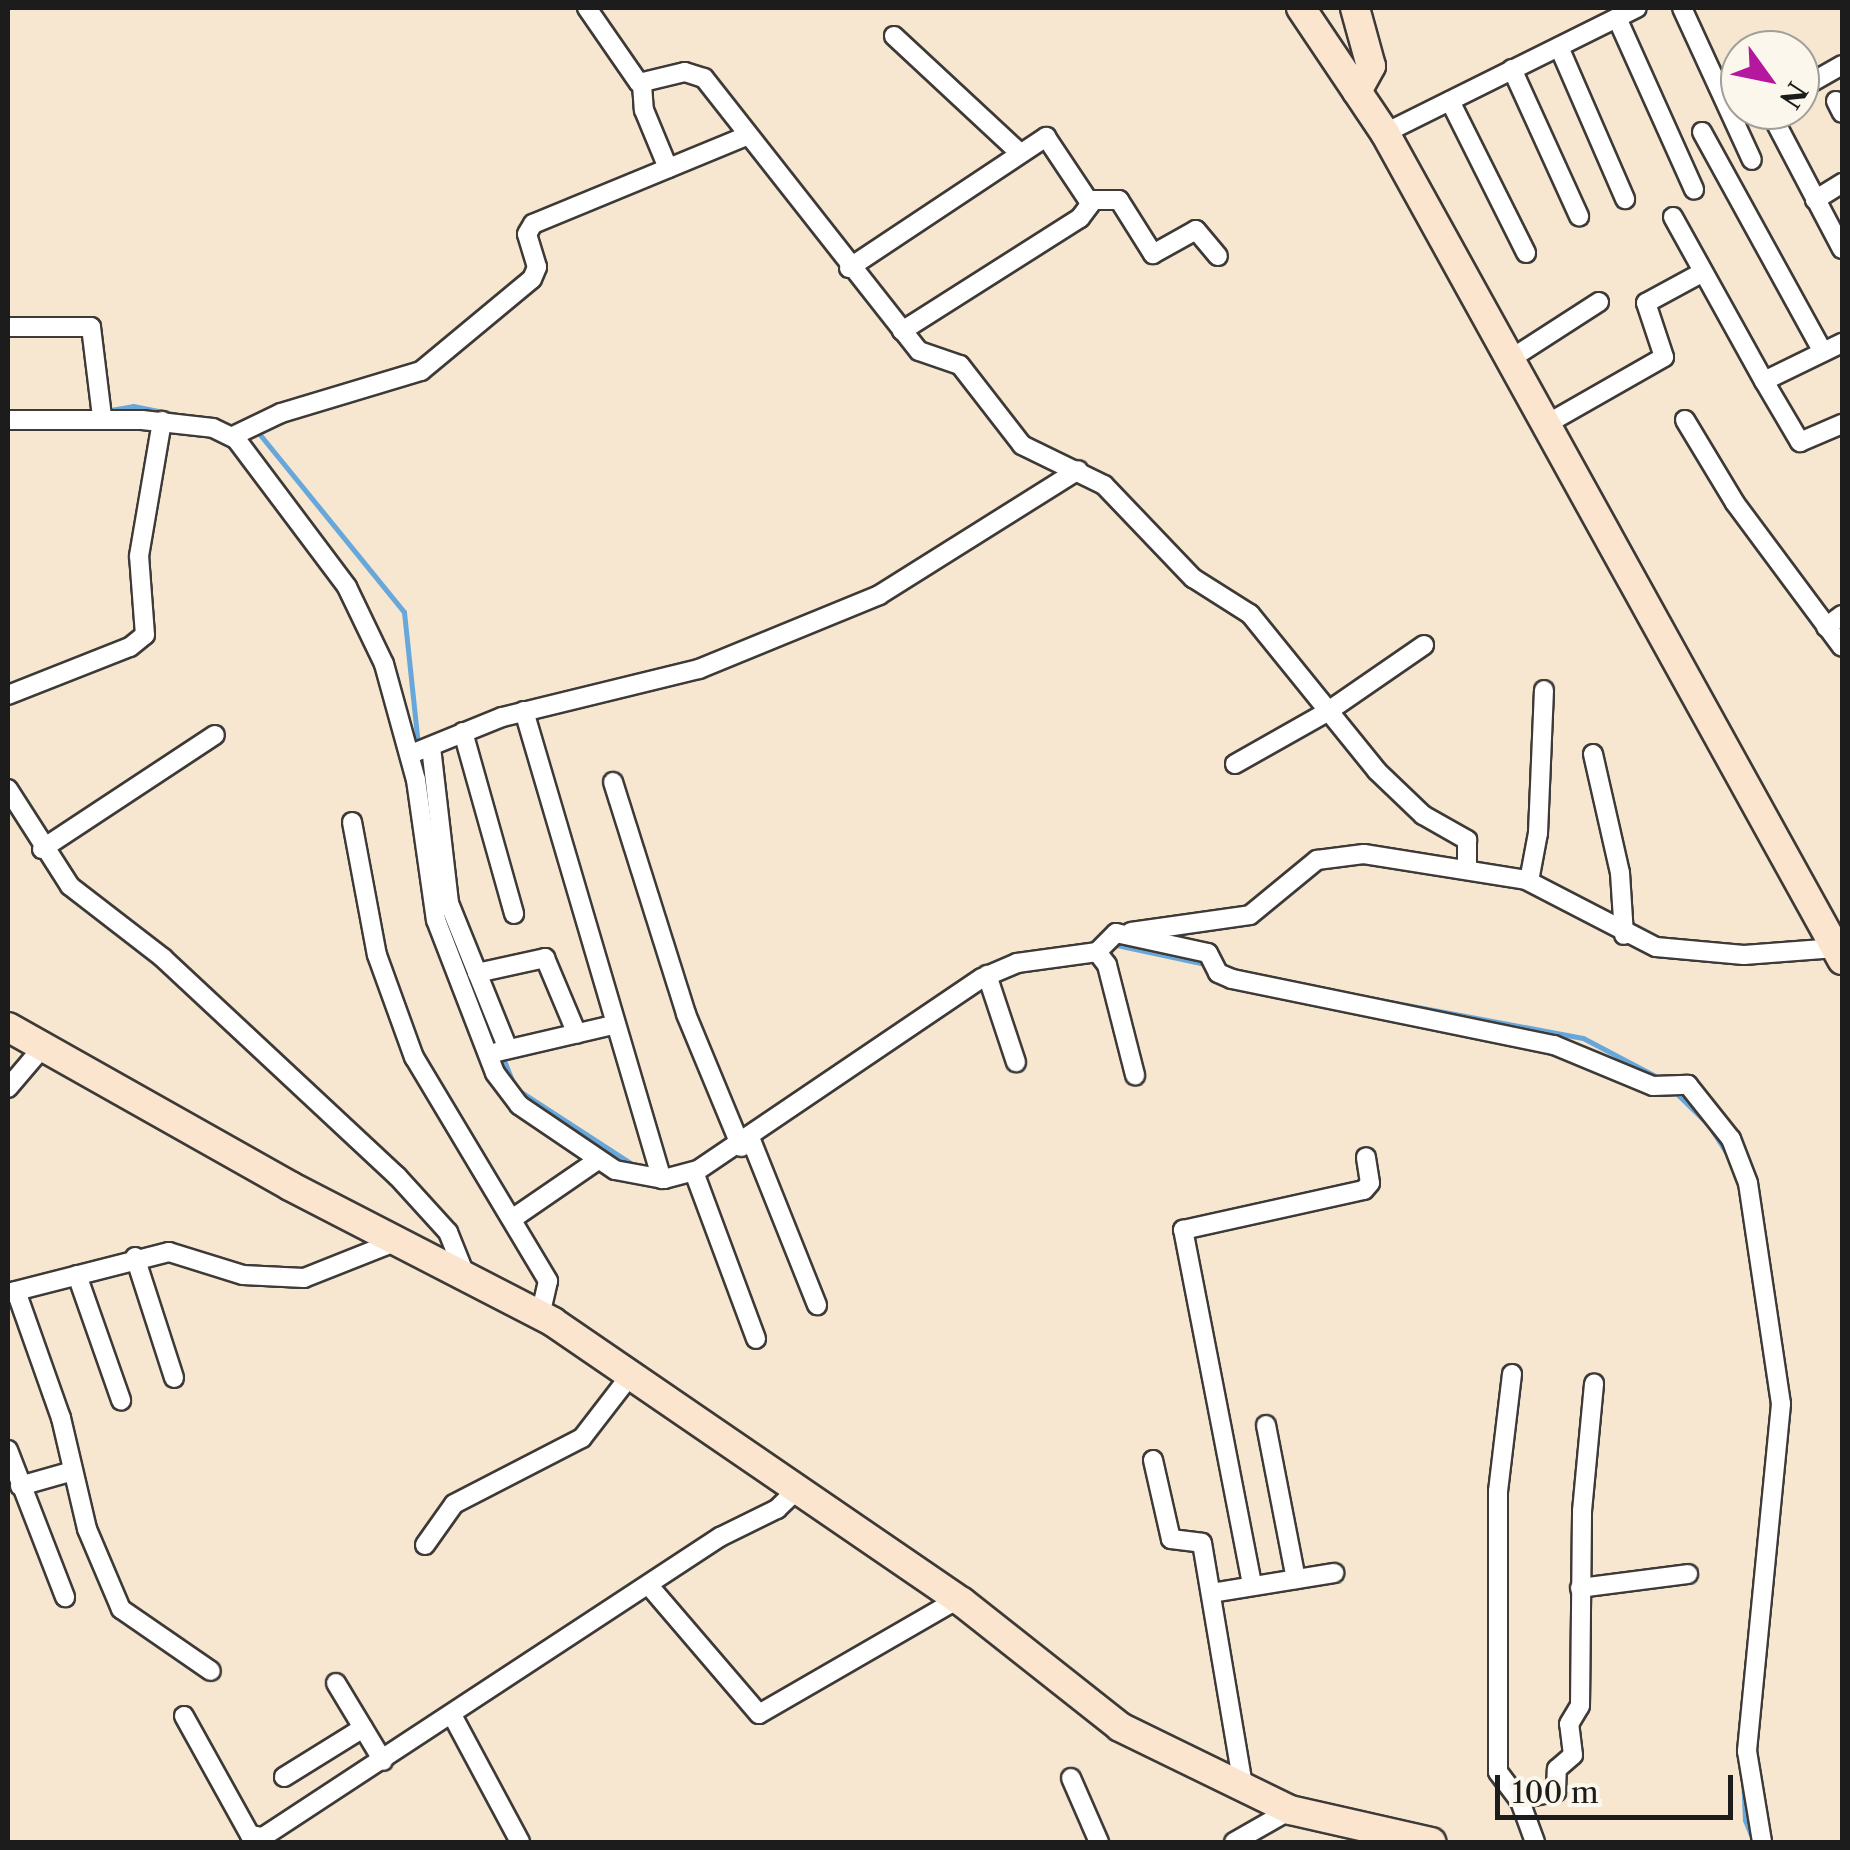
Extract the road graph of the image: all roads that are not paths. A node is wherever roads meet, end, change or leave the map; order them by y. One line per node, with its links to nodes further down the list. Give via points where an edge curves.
1 (587, 8): 12 (street)
2 (1302, 8): 13 (street)
3 (1355, 8): 13 (street, via 1370,66)
4 (1637, 8): 6 (street)
5 (1682, 8): 14 (street)
6 (1618, 18): 8 (street); 25 (street)
7 (894, 36): 21 (street)
8 (1559, 47): 10 (street); 26 (street)
9 (1842, 65): 11 (street)
10 (1512, 69): 15 (street); 29 (street)
11 (1820, 77)
12 (642, 84): 20 (street, via 698,73); 23 (street, via 644,110)
13 (1357, 91): 19 (street)
14 (1720, 94)
15 (1450, 101): 19 (street); 32 (street)
16 (1737, 130): 22 (street)
17 (1777, 130): 27 (street)
18 (1702, 132): 40 (street)
19 (1385, 133): 41 (street)
20 (747, 136): 23 (street); 34 (street)
21 (1020, 153): 28 (street, via 1050,138); 34 (street)
22 (1752, 160)
23 (668, 168): 49 (street, via 533,224 527,234 536,267 532,279 421,371)
24 (1842, 183): 27 (street)
25 (1694, 188)
26 (1624, 200)
27 (1815, 200): 31 (street)
28 (1092, 202): 33 (street, via 1116,198 1155,255 1196,230); 38 (street, via 1080,218)
29 (1580, 216)
30 (1672, 217): 35 (street)
31 (1842, 249)
32 (1526, 253)
33 (1218, 256)
34 (849, 268): 38 (street)
35 (1703, 272): 42 (street); 48 (street, via 1646,303 1664,358)
36 (1599, 302): 41 (street)
37 (8, 327): 43 (street, via 92,328)
38 (902, 331): 50 (street, via 923,354 960,365 1022,445)
39 (1842, 343): 40 (street)
40 (1824, 352): 42 (street)
41 (1510, 360): 48 (street)
42 (1764, 381): 47 (street, via 1800,442)
43 (100, 411): 44 (street, via 53,424); 46 (street)
44 (8, 420)
45 (1685, 420): 52 (street, via 1718,478)
46 (162, 422): 49 (street); 56 (street, via 139,556 145,634 130,647)
47 (1842, 424)
48 (1545, 425): 73 (street)
49 (241, 432): 61 (street, via 347,587)
50 (1078, 470): 57 (street, via 879,595 698,669); 58 (street, via 1110,490 1194,578 1250,614)
51 (1842, 615): 52 (street)
52 (1826, 627): 54 (street)
53 (1424, 645): 58 (street)
54 (1842, 647)
55 (1544, 690): 69 (street, via 1538,833)
56 (8, 694)
57 (524, 711): 59 (street); 76 (street)
58 (1327, 712): 63 (street); 68 (street, via 1408,802 1466,840)
59 (463, 732): 61 (street); 70 (street)
60 (215, 735): 67 (street)
61 (420, 751): 74 (street, via 449,903); 80 (street, via 436,920)
62 (1594, 754): 71 (street, via 1620,873)
63 (1235, 764)
64 (612, 782): 84 (street, via 686,1014)
65 (8, 789): 67 (street)
66 (352, 822): 89 (street, via 377,956 414,1057)
67 (42, 849): 92 (street, via 86,901 162,958 397,1176 448,1232)
68 (1467, 867): 69 (street); 72 (street, via 1364,854 1328,857 1250,915)
69 (1529, 881): 71 (street)
70 (514, 914)
71 (1624, 935): 73 (street, via 1656,946 1744,955)
72 (1107, 944): 75 (street, via 1017,962); 82 (street); 136 (street, via 1198,949 1217,967 1575,1050 1664,1084 1688,1085 1713,1112 1742,1168 1781,1404 1746,1751)
73 (1839, 954)
74 (477, 972): 78 (street, via 545,958); 80 (street)
75 (988, 975): 81 (street); 84 (street)
76 (613, 1025): 78 (street); 88 (street)
77 (8, 1028): 79 (street)
78 (577, 1034): 80 (street)
79 (42, 1048): 83 (street); 90 (street)
80 (498, 1052): 86 (street, via 519,1105)
81 (1016, 1062)
82 (1135, 1074)
83 (8, 1088)
84 (741, 1141): 87 (street); 95 (street)
85 (1366, 1157): 113 (street, via 1370,1182 1364,1190 1183,1230)
86 (598, 1160): 88 (street, via 628,1174); 89 (street)
87 (694, 1172): 88 (street); 97 (street)
88 (661, 1175)
89 (512, 1218): 96 (street, via 550,1287)
90 (396, 1241): 91 (street, via 304,1278 243,1275 179,1252); 92 (street)
91 (135, 1257): 93 (street); 100 (street)
92 (464, 1272): 96 (street)
93 (77, 1275): 94 (street); 102 (street)
94 (12, 1292): 106 (street)
95 (817, 1305)
96 (540, 1315): 98 (street)
97 (756, 1339)
98 (632, 1373): 108 (street); 109 (street, via 582,1438 454,1504)
99 (1512, 1374): 128 (street, via 1498,1491 1494,1661 1498,1772)
100 (174, 1378)
101 (1594, 1384): 115 (street)
102 (121, 1400)
103 (1266, 1425): 112 (street)
104 (8, 1450): 107 (street)
105 (1153, 1460): 116 (street, via 1172,1539 1200,1541)
106 (74, 1471): 107 (street); 119 (street, via 87,1529 121,1609)
107 (20, 1486): 117 (street)
108 (800, 1488): 114 (street); 118 (street)
109 (425, 1545)
110 (1334, 1573): 112 (street)
111 (1688, 1574): 115 (street)
112 (1296, 1579): 113 (street)
113 (1252, 1584): 116 (street)
114 (651, 1588): 118 (street, via 759,1714); 121 (street)
115 (1580, 1588): 128 (street, via 1582,1668 1580,1709 1569,1724 1573,1755 1557,1769 1556,1792)
116 (1212, 1593): 127 (street)
117 (64, 1597)
118 (958, 1599): 127 (street, via 1101,1715)
119 (211, 1672)
120 (336, 1684): 123 (street)
121 (452, 1715): 124 (street); 131 (street)
122 (184, 1716): 130 (street)
123 (363, 1728): 124 (street); 125 (street)
124 (383, 1761): 130 (street)
125 (284, 1777)
126 (1071, 1778): 132 (street)
127 (1244, 1791): 129 (street)
128 (1519, 1799): 135 (street)
129 (1290, 1810): 133 (street); 134 (street)
130 (254, 1840)
131 (515, 1841)
132 (1099, 1842)
133 (1234, 1842)
134 (1431, 1842)
135 (1536, 1842)
136 (1762, 1842)

